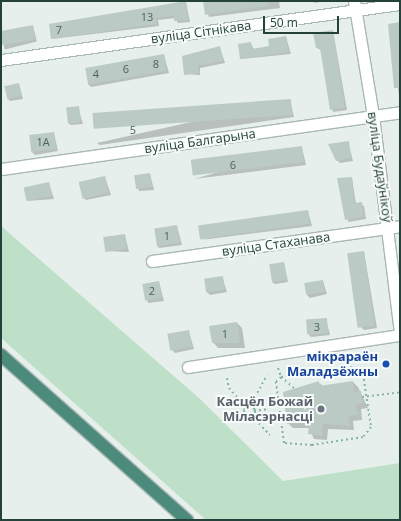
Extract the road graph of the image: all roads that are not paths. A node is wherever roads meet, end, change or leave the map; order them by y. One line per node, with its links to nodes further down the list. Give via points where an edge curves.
1 (400, 4): 2 (street, вуліца Сітнікава)
2 (354, 6): 3 (street, вуліца Сітнікава); 5 (street, вуліца Будаўнікоў)
3 (1, 60)
4 (400, 112): 5 (street, вуліца Балгарына)
5 (373, 116): 6 (street, вуліца Балгарына); 8 (street, вуліца Будаўнікоў)
6 (1, 170)
7 (400, 226): 8 (street, вуліца Стаханава)
8 (388, 228): 9 (street, вуліца Стаханава); 10 (street, вуліца Будаўнікоў)
9 (152, 261)
10 (400, 334): 12 (street)
11 (1, 355): 13 (highway)
12 (188, 367)
13 (187, 520)

